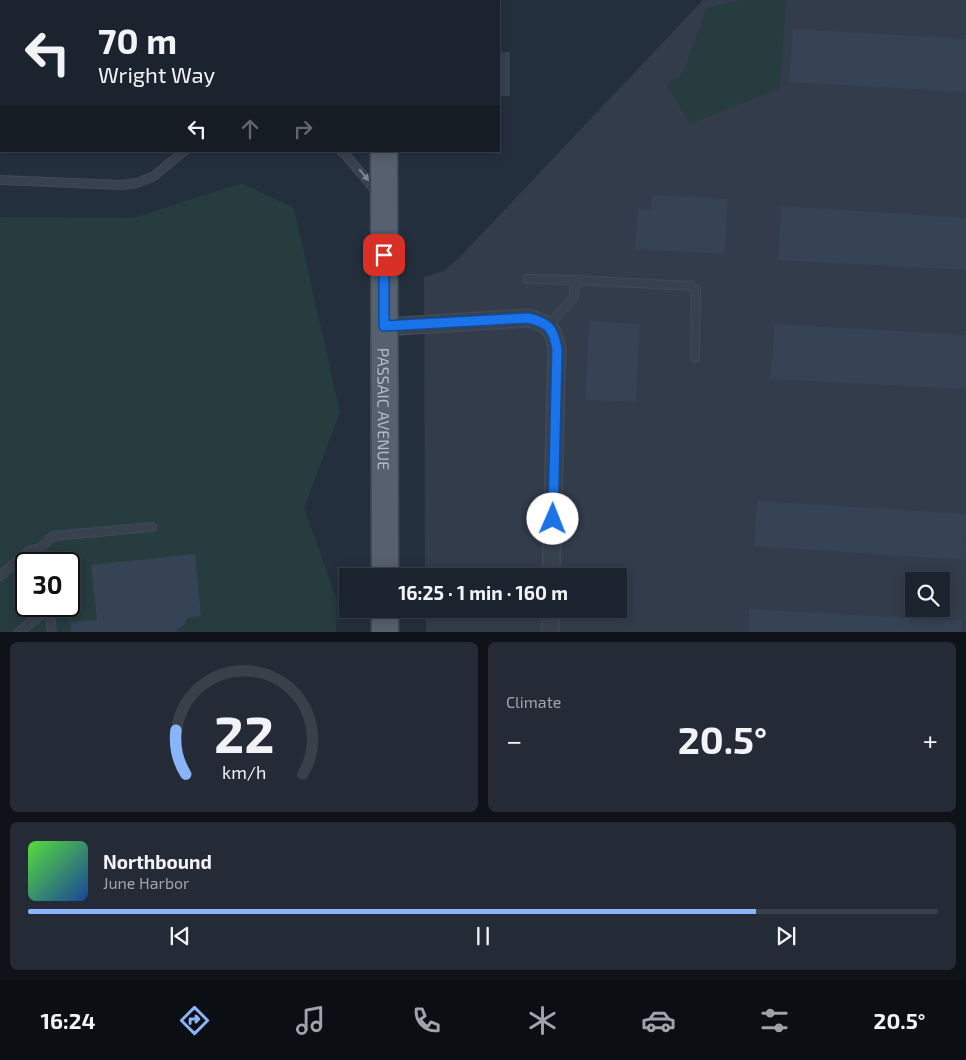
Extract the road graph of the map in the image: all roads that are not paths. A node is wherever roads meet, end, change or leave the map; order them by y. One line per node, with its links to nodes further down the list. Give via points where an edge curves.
1 (183, 152): 4 (lane, via 154,176 137,183)
2 (342, 152): 5 (lane, one-way to 5)
3 (384, 152): 5 (main road, PASSAIC AVENUE)
4 (0, 180)
5 (384, 201): 8 (main road, PASSAIC AVENUE)
6 (527, 279): 7 (lane)
7 (575, 280): 9 (lane, via 574,297); 10 (lane, via 691,286 696,290)
8 (384, 326): 9 (street, via 528,318); 14 (main road, PASSAIC AVENUE)
9 (548, 326): 15 (street, via 557,349)
10 (695, 358)
11 (152, 527): 12 (lane, via 54,536)
12 (39, 549): 13 (lane); 16 (lane, via 30,550)
13 (39, 552)
14 (385, 568)
15 (552, 568)
16 (0, 576)
17 (37, 617): 21 (lane)
18 (50, 617): 22 (lane)
19 (385, 618): 23 (main road)
20 (551, 618): 24 (street)
21 (18, 632)
22 (52, 632)
23 (385, 632)
24 (550, 632)

